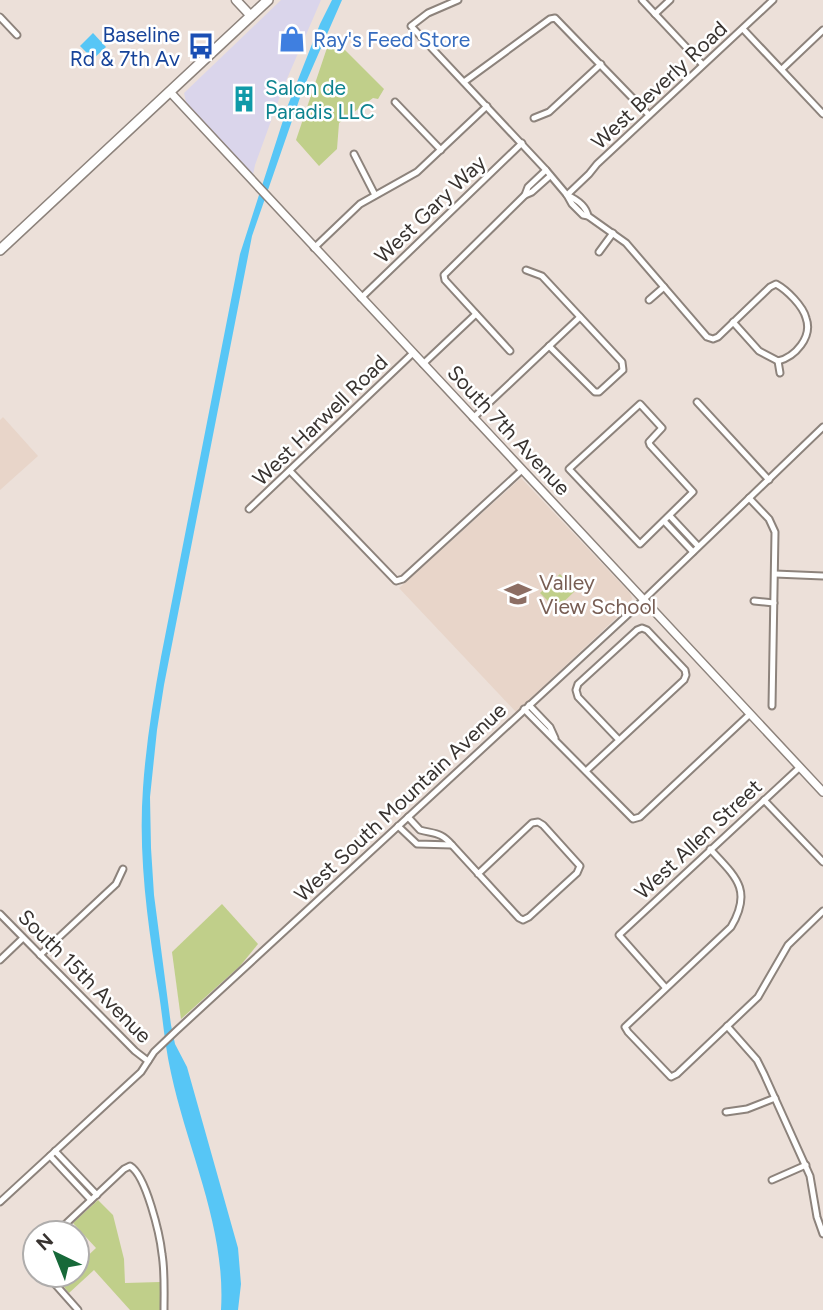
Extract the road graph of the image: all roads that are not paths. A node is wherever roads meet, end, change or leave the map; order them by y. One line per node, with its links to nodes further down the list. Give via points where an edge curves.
1 (236, 0): 8 (main road)
2 (268, 0): 8 (main road)
3 (458, 0): 16 (street, via 411,26)
4 (642, 0): 7 (street)
5 (670, 0): 7 (street)
6 (773, 0): 10 (street, West Beverly Road)
7 (655, 14): 14 (street)
8 (251, 16): 17 (main road)
9 (0, 17): 12 (street)
10 (743, 29): 14 (street, West Beverly Road); 15 (street)
11 (823, 30): 15 (street)
12 (17, 34)
13 (601, 64): 16 (street, via 555,18); 21 (street); 22 (street, via 550,112)
14 (702, 64): 21 (street, West Beverly Road)
15 (782, 69): 20 (street)
16 (464, 82): 19 (street)
17 (170, 92): 30 (street, South 7th Avenue); 31 (main road)
18 (396, 102): 24 (street)
19 (487, 106): 23 (street); 24 (street)
20 (823, 114)
21 (649, 115): 28 (street, West Beverly Road)
22 (534, 118)
23 (522, 143): 26 (street); 35 (street, West Gary Way)
24 (441, 150): 27 (street, via 412,175)
25 (354, 154): 27 (street)
26 (548, 173): 28 (street); 37 (street, via 444,275)
27 (375, 195): 30 (street)
28 (567, 195): 29 (street, via 572,204)
29 (613, 233): 32 (street); 34 (street)
30 (314, 248): 35 (street, South 7th Avenue)
31 (0, 250)
32 (600, 252)
33 (526, 270): 38 (street, via 542,276)
34 (664, 287): 36 (street); 39 (street, via 707,337 713,339)
35 (360, 298): 42 (street, South 7th Avenue)
36 (649, 300)
37 (476, 314): 41 (street); 44 (street)
38 (580, 317): 40 (street); 40 (street, via 622,362 623,370 595,392)
39 (733, 323): 43 (street, via 759,351); 43 (street, via 776,284 804,312 808,324 799,348)
40 (550, 346): 47 (street)
41 (510, 351)
42 (413, 353): 44 (street, South 7th Avenue); 50 (street, West Harwell Road)
43 (778, 361): 45 (street)
44 (423, 363): 47 (street, South 7th Avenue)
45 (780, 373)
46 (697, 402): 51 (street)
47 (473, 418): 49 (street, South 7th Avenue)
48 (823, 427): 51 (street, West South Mountain Avenue)
49 (522, 470): 50 (street, via 397,581); 61 (street, South 7th Avenue)
50 (290, 471): 53 (street, West Harwell Road)
51 (769, 480): 52 (street, West South Mountain Avenue)
52 (749, 498): 58 (street, West South Mountain Avenue); 59 (street, via 774,529)
53 (249, 509)
54 (670, 516): 55 (street); 55 (street, via 693,492 650,445 662,428 640,404 569,469 640,544); 56 (street)
55 (664, 522): 57 (street)
56 (681, 528): 57 (street); 58 (street)
57 (676, 533): 58 (street)
58 (696, 549): 61 (street, West South Mountain Avenue)
59 (775, 575): 60 (street); 63 (street)
60 (823, 576)
61 (643, 600): 65 (street, West South Mountain Avenue); 66 (street, South 7th Avenue)
62 (754, 601): 63 (street)
63 (774, 603): 64 (street)
64 (772, 706)
65 (526, 707): 69 (street); 72 (street, West South Mountain Avenue)
66 (750, 714): 68 (street, South 7th Avenue); 69 (street, via 640,817 633,819)
67 (619, 740): 67 (street, via 686,675 642,628 578,684 576,691); 69 (street)
68 (800, 767): 70 (street, South 7th Avenue); 71 (street, West Allen Street)
69 (586, 771)
70 (823, 792)
71 (764, 800): 77 (street, West Allen Street); 78 (street)
72 (408, 817): 73 (street, West South Mountain Avenue); 74 (street)
73 (398, 826): 75 (street); 88 (street, West South Mountain Avenue)
74 (423, 832): 75 (street); 76 (street, via 442,834)
75 (420, 844): 76 (street)
76 (452, 845): 80 (street)
77 (710, 849): 86 (street, via 738,883 741,907 731,927); 86 (street, West Allen Street, via 619,935)
78 (823, 862)
79 (123, 869): 84 (street, via 116,884)
80 (478, 874): 80 (street, via 538,822 580,869 523,920)
81 (823, 912): 87 (street, via 788,945 758,997)
82 (0, 914): 83 (street, South 15th Avenue)
83 (23, 938): 84 (street, South 15th Avenue); 85 (street)
84 (40, 955): 88 (street, South 15th Avenue)
85 (0, 960)
86 (665, 987): 87 (street, via 625,1027 671,1077)
87 (727, 1026): 89 (street, via 757,1060)
88 (148, 1061): 91 (street, West South Mountain Avenue)
89 (775, 1098): 90 (street, via 747,1110); 92 (street)
90 (726, 1112)
91 (53, 1154): 93 (street); 94 (street); 98 (street, West South Mountain Avenue)
92 (806, 1165): 95 (street); 100 (street)
93 (73, 1170): 94 (street); 96 (street)
94 (68, 1175): 97 (street)
95 (772, 1180)
96 (97, 1195): 97 (street); 103 (street, via 130,1166 142,1179 161,1247)
97 (91, 1200): 99 (street)
98 (0, 1202)
99 (71, 1219)
100 (823, 1234)
101 (59, 1289): 102 (street)
102 (78, 1310)
103 (164, 1310)

